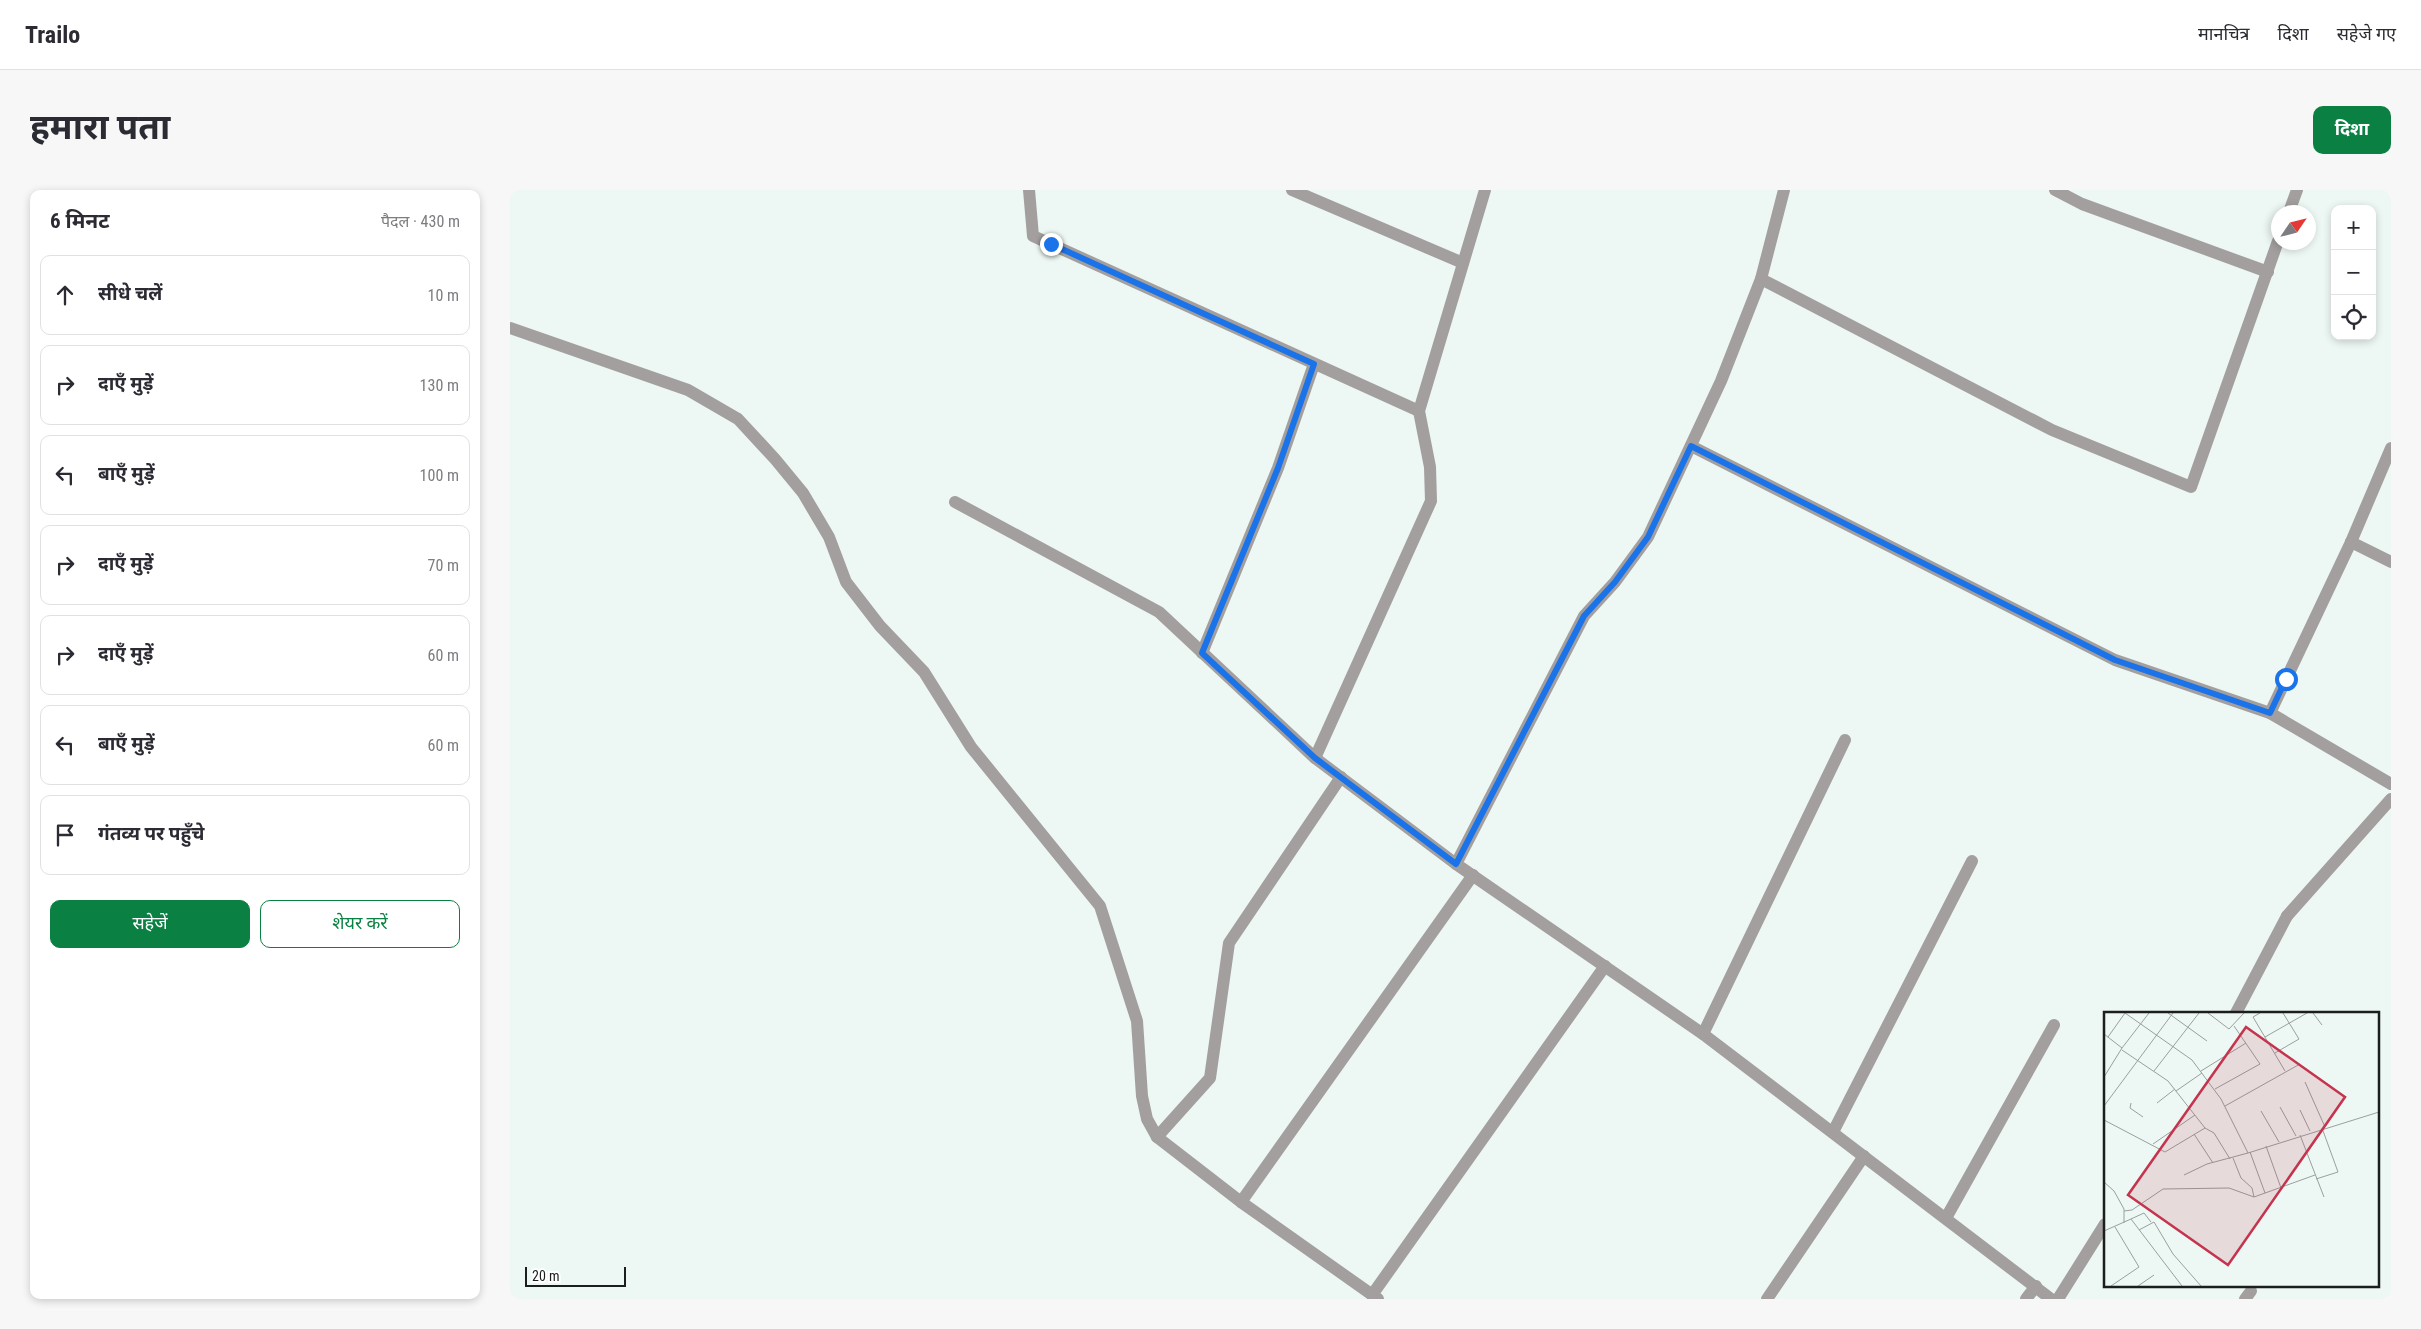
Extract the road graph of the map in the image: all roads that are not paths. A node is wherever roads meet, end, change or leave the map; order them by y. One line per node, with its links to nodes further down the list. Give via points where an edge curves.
1 (1029, 190): 13 (street, via 1033,236)
2 (1292, 190): 9 (street)
3 (1485, 190): 9 (street)
4 (1784, 190): 11 (street)
5 (2055, 190): 10 (street, via 2082,204)
6 (2297, 190): 7 (street)
7 (2292, 205)
8 (2275, 250): 10 (street)
9 (1463, 263): 14 (street)
10 (2268, 272): 11 (street, via 2191,487 2052,430)
11 (1761, 279): 15 (street, via 1721,381)
12 (510, 328): 35 (street, via 688,390 738,420 803,493 829,537 846,582 880,626 924,672 971,747 1100,906 1137,1021 1142,1096 1147,1119)
13 (1314, 364): 14 (street); 20 (street, via 1278,468)
14 (1419, 411): 23 (street, via 1430,467 1431,501)
15 (1691, 446): 21 (street, via 2115,660); 28 (street, via 1648,537 1615,582 1584,616)
16 (2391, 448): 18 (street)
17 (955, 502): 20 (street, via 1159,612)
18 (2351, 542): 19 (street); 21 (street)
19 (2391, 562)
20 (1202, 653): 23 (street)
21 (2270, 713): 25 (street)
22 (1844, 740): 33 (street)
23 (1315, 758): 24 (street)
24 (1340, 777): 28 (street); 35 (street, via 1229,943 1210,1078)
25 (2391, 784)
26 (2391, 800): 31 (street, via 2287,916)
27 (1972, 861): 34 (street)
28 (1456, 864): 29 (street)
29 (1473, 875): 30 (street); 37 (street)
30 (1605, 966): 33 (street); 41 (street)
31 (2237, 1012)
32 (2054, 1025): 38 (street)
33 (1704, 1034): 34 (street)
34 (1833, 1132): 36 (street)
35 (1157, 1137): 37 (street)
36 (1864, 1156): 38 (street); 42 (street)
37 (1241, 1202): 41 (street)
38 (1946, 1218): 40 (street)
39 (2104, 1226): 45 (street)
40 (2036, 1286): 43 (street); 44 (street)
41 (1375, 1297)
42 (1767, 1299)
43 (2026, 1299)
44 (2051, 1299)
45 (2058, 1299)

